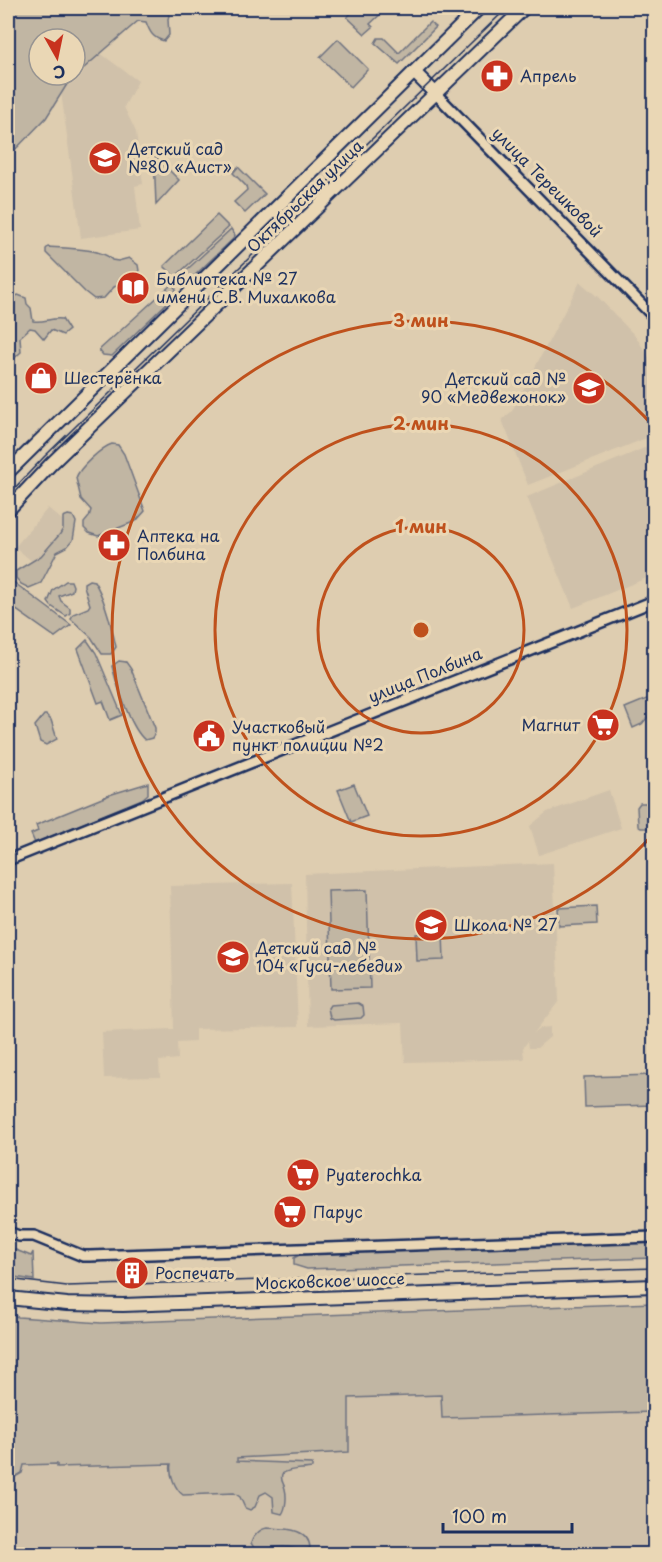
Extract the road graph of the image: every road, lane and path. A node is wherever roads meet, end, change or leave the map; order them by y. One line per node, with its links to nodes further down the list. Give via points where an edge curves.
1 (479, 8): 3 (main road, Октябрьская улица)
2 (524, 8): 4 (main road, Октябрьская улица)
3 (414, 72): 4 (main road, улица Терешковой); 6 (main road, Октябрьская улица)
4 (435, 93): 5 (street, улица Терешковой); 7 (main road, Октябрьская улица)
5 (654, 317)
6 (8, 472)
7 (8, 510)
8 (654, 601): 9 (street, улица Полбина)
9 (8, 860)
10 (8, 1232): 11 (street, via 34,1236 83,1256)
11 (654, 1237)
12 (654, 1286): 13 (main road, Московское шоссе, via 123,1305)
13 (8, 1300)

